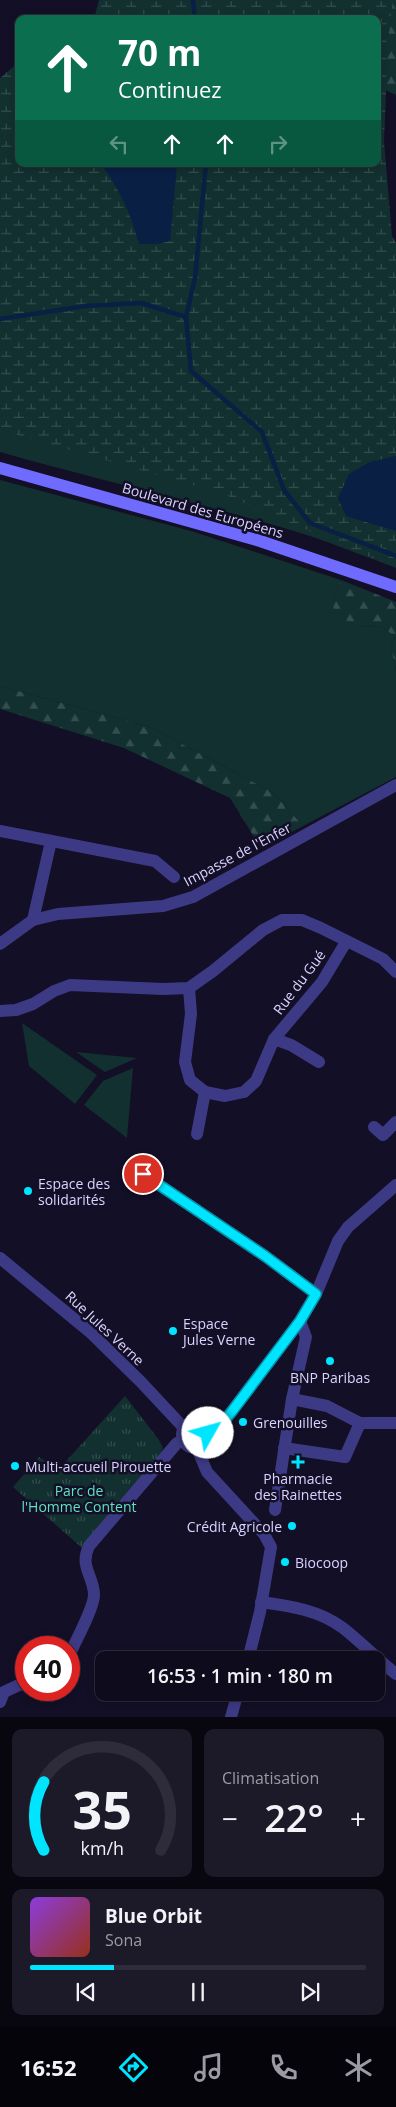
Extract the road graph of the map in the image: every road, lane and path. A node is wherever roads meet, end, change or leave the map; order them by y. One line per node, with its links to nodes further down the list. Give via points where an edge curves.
1 (0, 468): 2 (main road, Boulevard des Européens, via 260,541)
2 (396, 587)
3 (396, 785): 7 (street, Impasse de l'Enfer, via 192,897 163,906 58,914)
4 (0, 831): 5 (street)
5 (51, 841): 6 (street, via 155,861); 7 (street)
6 (174, 878)
7 (33, 920): 9 (street, Impasse de l'Enfer)
8 (346, 942): 10 (street, via 383,959); 11 (street, via 302,920 282,920 263,930); 13 (street, Rue du Gué, via 322,982)
9 (0, 944)
10 (396, 972)
11 (189, 988): 12 (street, via 70,985 33,1004); 15 (street, via 191,1014 185,1062 190,1080)
12 (0, 1011)
13 (274, 1039): 14 (street); 15 (street, Rue du Gué, via 256,1081 244,1092 225,1096)
14 (319, 1062)
15 (205, 1092): 18 (street)
16 (396, 1122): 17 (street, via 382,1135)
17 (374, 1127)
18 (197, 1134)
19 (143, 1174): 22 (street)
20 (396, 1185): 22 (street, via 348,1227 338,1241)
21 (0, 1258): 28 (street, Rue Jules Verne, via 94,1336)
22 (316, 1294): 23 (street)
23 (300, 1321): 24 (street, via 306,1337); 27 (street, via 225,1420)
24 (292, 1399): 25 (street, via 327,1406); 30 (street)
25 (360, 1423): 26 (street); 30 (street, via 345,1457)
26 (396, 1423)
27 (207, 1430): 28 (street, via 203,1424 194,1421 188,1424); 29 (street, via 206,1441)
28 (183, 1434): 29 (street, via 188,1446); 33 (street, via 88,1546 85,1559 94,1596)
29 (197, 1448): 32 (street, via 208,1472 264,1534 271,1547)
30 (284, 1448): 31 (street)
31 (275, 1510)
32 (261, 1602): 34 (street); 35 (street, via 298,1608 321,1616 343,1628)
33 (78, 1636)
34 (250, 1651)
35 (396, 1674)
36 (15, 1687): 38 (street, via 4,1692)
37 (235, 1701): 39 (street)
38 (0, 1702)
39 (231, 1717)

